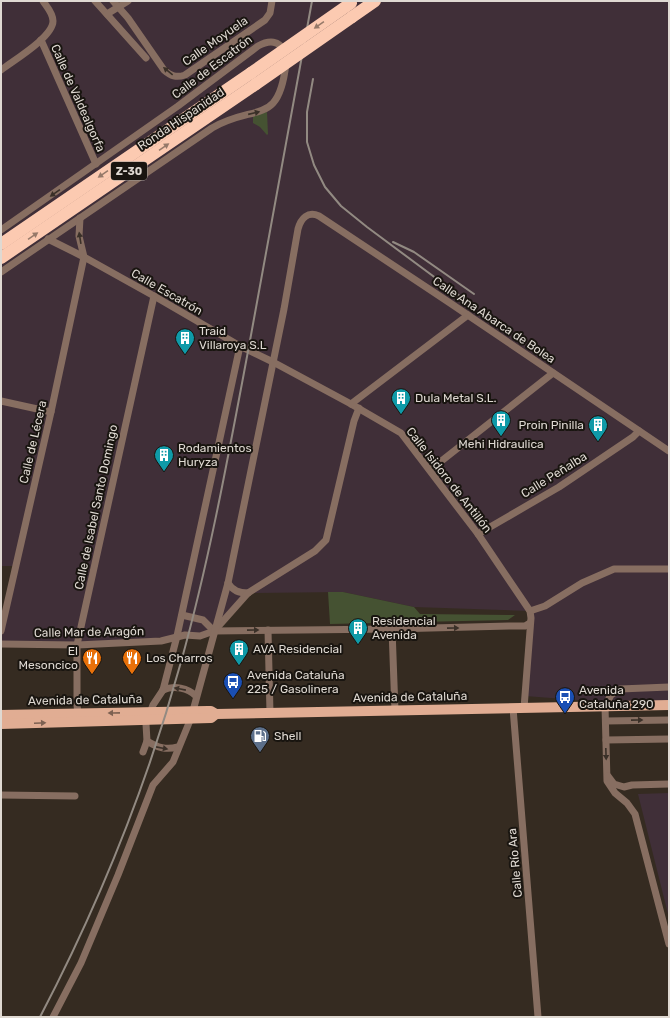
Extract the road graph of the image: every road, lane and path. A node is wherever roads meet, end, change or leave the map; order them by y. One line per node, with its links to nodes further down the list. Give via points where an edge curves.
1 (43, 1): 10 (street, via 53,19 49,31)
2 (95, 1): 9 (street)
3 (113, 1): 8 (street, Calle Moyuela)
4 (128, 1): 8 (street)
5 (272, 1): 8 (street, Calle Moyuela, one-way to 8, via 270,13 265,20 180,77 164,70)
6 (376, 1): 18 (highway, Ronda Hispanidad / Z-30, one-way to 6, bridge)
7 (353, 2): 17 (highway, Ronda Hispanidad / Z-30, one-way to 17, bridge)
8 (119, 7): 9 (street)
9 (107, 14): 11 (street)
10 (41, 40): 12 (street); 13 (street, Calle de Valdealgorfa)
11 (146, 58)
12 (1, 70)
13 (96, 164): 14 (street, Calle de Escatrón, one-way to 13, via 212,128 230,119 260,112 271,106 282,88 286,58 284,50 272,41 258,46); 15 (street, Calle de Escatrón, one-way to 15)
14 (80, 218): 16 (street, Calle de Escatrón); 19 (street, one-way to 14, via 79,236)
15 (1, 230)
16 (48, 239): 19 (street, Calle Escatrón); 20 (street, Calle de Escatrón)
17 (1, 244)
18 (2, 258)
19 (84, 258): 21 (street, Calle Escatrón); 29 (street, Calle de Lécera)
20 (1, 272)
21 (154, 296): 23 (street, Calle Escatrón); 46 (street, Calle de Isabel Santo Domingo)
22 (468, 315): 24 (street, Calle Ana Abarca de Bolea, via 319,216 312,214 304,217 299,224); 25 (street, Calle Ana Abarca de Bolea); 27 (street)
23 (240, 346): 24 (street, Calle Isidoro de Antillón); 38 (street)
24 (273, 362): 27 (street, Calle Isidoro de Antillón); 35 (street)
25 (553, 373): 30 (street, Calle Ana Abarca de Bolea); 32 (street)
26 (1, 401): 29 (street)
27 (351, 404): 28 (street, Calle Isidoro de Antillón)
28 (359, 408): 32 (street, Calle Isidoro de Antillón, via 401,433); 36 (street, via 326,540 315,551)
29 (52, 412): 42 (street, Calle de Lécera)
30 (639, 431): 31 (street, Calle Ana Abarca de Bolea); 33 (street, Calle Peñalba, via 559,487)
31 (669, 451)
32 (430, 470): 33 (street, Calle Isidoro de Antillón)
33 (478, 534): 37 (street, Calle Isidoro de Antillón)
34 (669, 569): 37 (street, via 614,568 546,606)
35 (228, 583): 36 (street, via 238,593); 43 (street)
36 (248, 594): 43 (street)
37 (530, 612): 39 (street)
38 (182, 615): 43 (street, via 203,620); 44 (street)
39 (528, 626): 40 (street, Calle Mar de Aragón, one-way to 39); 53 (street)
40 (392, 629): 41 (street, Calle Mar de Aragón); 54 (street)
41 (268, 630): 43 (street, Calle Mar de Aragón, one-way to 41); 55 (street)
42 (1, 631)
43 (214, 631): 44 (street, Calle Mar de Aragón, via 200,636); 49 (street)
44 (177, 636): 46 (street, Calle Mar de Aragón, via 161,641); 48 (street)
45 (1, 644): 46 (street, Calle Mar de Aragón)
46 (77, 645): 56 (street, Calle de Isabel Santo Domingo)
47 (669, 687): 51 (street, via 620,689 611,695)
48 (163, 690): 49 (street, one-way to 48, via 192,691 182,688 170,687); 59 (street)
49 (196, 696): 58 (street)
50 (669, 705): 51 (main road, Avenida de Cataluña)
51 (605, 706): 53 (main road, Avenida de Cataluña); 62 (street)
52 (513, 708): 53 (main road, Avenida de Cataluña); 54 (main road, Avenida de Cataluña); 78 (street, Calle Río Ara)
53 (524, 708)
54 (395, 711): 55 (main road, Avenida de Cataluña)
55 (270, 713): 58 (main road, Avenida de Cataluña, via 216,714 211,710)
56 (78, 714): 57 (main road, Avenida de Cataluña); 59 (main road, Avenida de Cataluña, one-way to 56); 61 (street)
57 (1, 715)
58 (192, 715): 59 (main road, Avenida de Cataluña); 67 (street)
59 (149, 716): 61 (main road, Avenida de Cataluña); 66 (street, via 146,724)
60 (669, 720): 62 (street, one-way to 60)
61 (86, 721): 63 (main road, Avenida de Cataluña, one-way to 61)
62 (606, 721): 65 (street)
63 (1, 724)
64 (669, 739): 65 (street)
65 (606, 740): 69 (street, one-way to 69)
66 (147, 741): 67 (street, one-way to 67, via 156,747 166,749); 68 (street)
67 (178, 747): 77 (street, via 173,762 153,785 81,963)
68 (143, 752)
69 (607, 774): 72 (street, via 614,784); 75 (street, via 608,784)
70 (669, 784): 71 (street)
71 (632, 785): 72 (street); 75 (street)
72 (624, 787): 75 (street)
73 (1, 795): 74 (street)
74 (76, 796)
75 (624, 801): 76 (street, via 637,819)
76 (669, 944)
77 (53, 1017)
78 (538, 1017)

